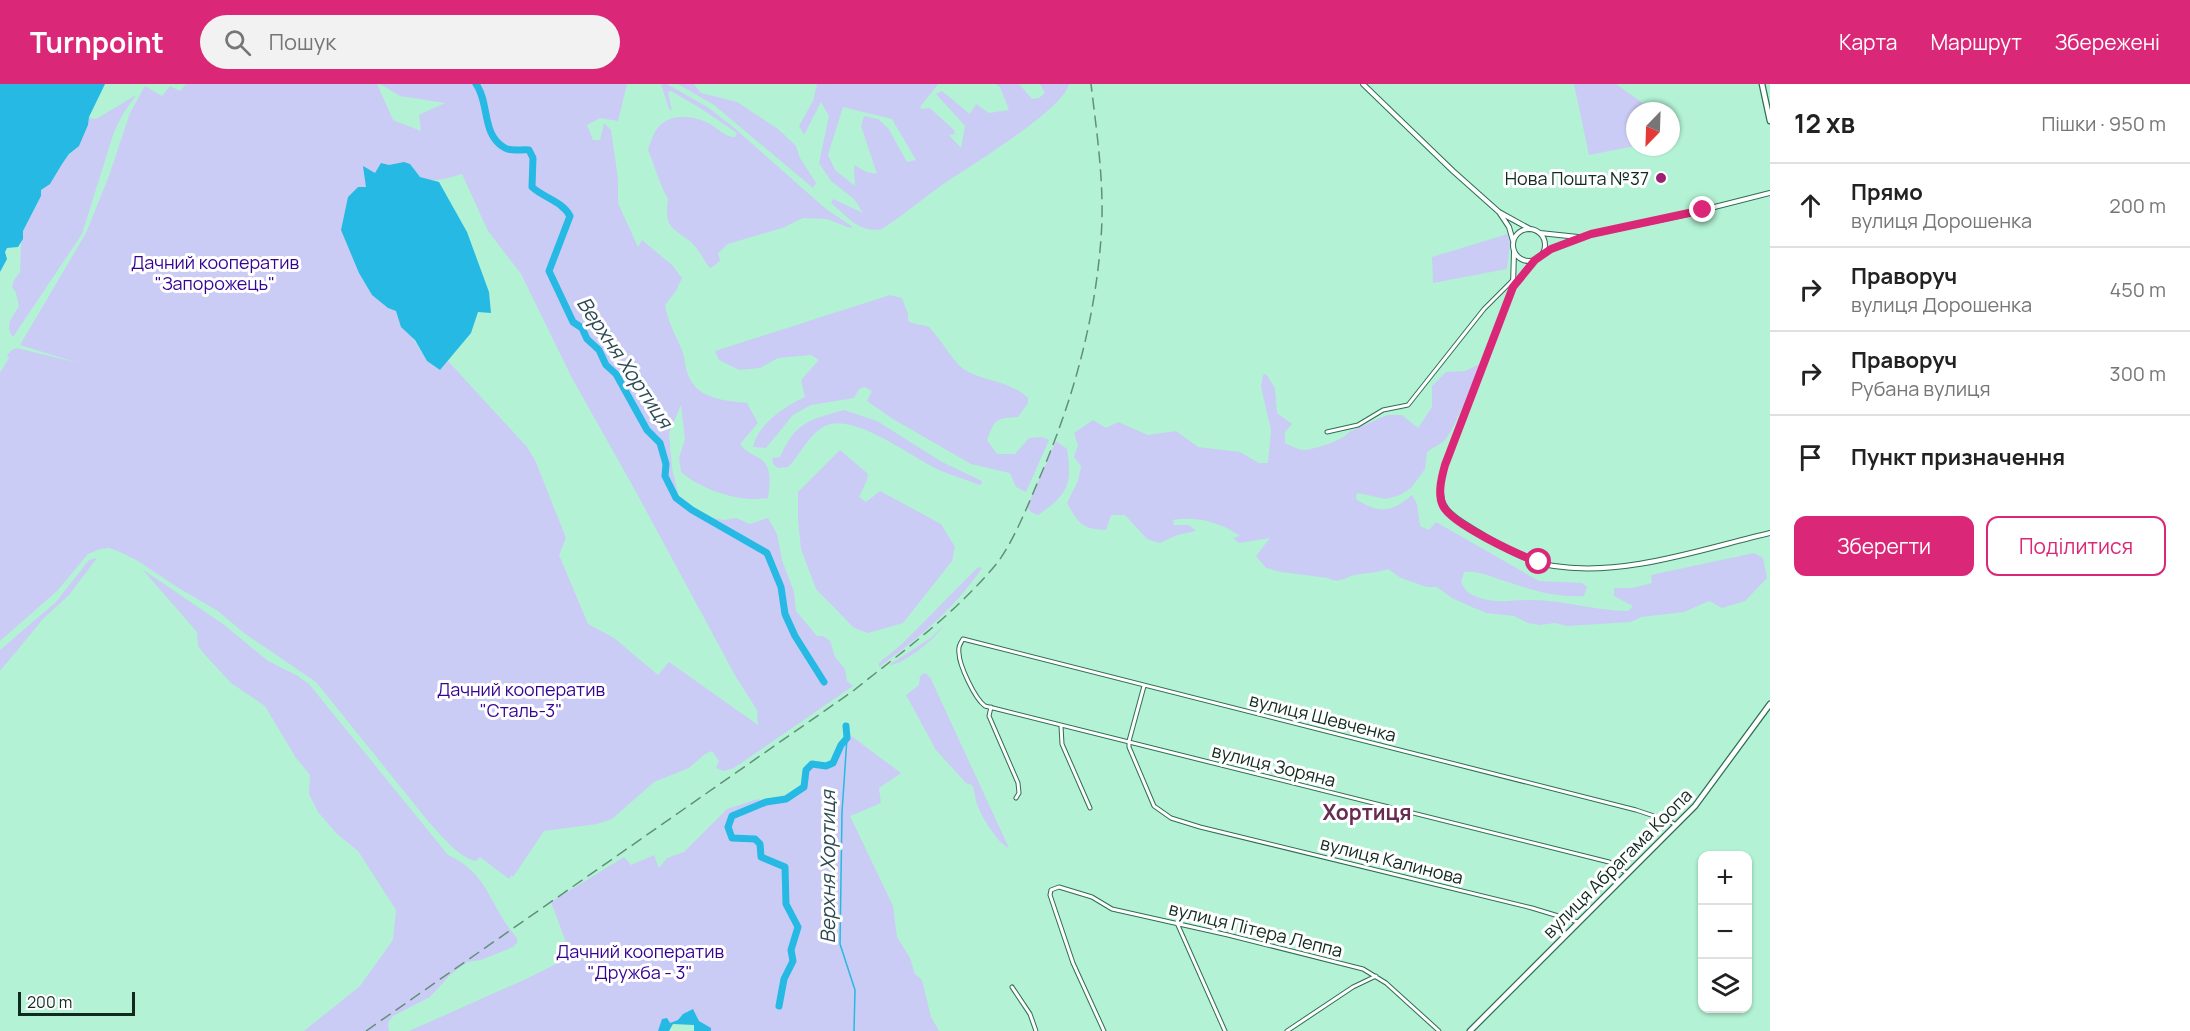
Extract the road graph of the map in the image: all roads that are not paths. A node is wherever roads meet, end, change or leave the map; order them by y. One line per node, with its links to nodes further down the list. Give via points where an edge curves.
1 (1363, 84): 5 (street)
2 (1762, 84): 3 (main road)
3 (1770, 121)
4 (1770, 193): 8 (street)
5 (1499, 212): 6 (street); 9 (street)
6 (1530, 229): 7 (street); 9 (street, via 1521,231)
7 (1540, 233): 8 (street); 11 (street, via 1545,242)
8 (1581, 237): 11 (street)
9 (1513, 242): 10 (street)
10 (1513, 249): 12 (street, via 1521,259); 13 (street)
11 (1544, 253): 12 (street)
12 (1535, 260): 14 (street)
13 (1513, 279): 14 (street); 15 (street, via 1484,309 1408,405 1383,410 1358,424)
14 (1513, 287): 16 (street, via 1445,465 1442,500 1449,513 1519,555 1553,566 1628,566)
15 (1327, 432)
16 (1770, 533)
17 (1144, 686): 19 (street, вулиця Шевченка, via 963,639 959,657 977,698); 21 (street); 24 (street, вулиця Шевченка, via 1644,813)
18 (1770, 704): 24 (main road, вулиця Абрагама Коопа, via 1702,797)
19 (991, 707): 20 (street, вулиця Зоряна); 22 (street, via 989,716 1018,783)
20 (1062, 726): 21 (street, вулиця Зоряна); 23 (street, via 1062,744)
21 (1129, 741): 25 (street, вулиця Зоряна, via 1609,862); 26 (street, вулиця Калинова, via 1154,806 1171,818)
22 (1016, 798)
23 (1090, 808)
24 (1676, 825): 25 (main road, вулиця Абрагама Коопа)
25 (1628, 873): 26 (main road, вулиця Абрагама Коопа)
26 (1578, 922): 35 (main road, вулиця Абрагама Коопа)
27 (1177, 923): 28 (street, вулиця Пітера Леппа, via 1363,969); 31 (street, вулиця Пітера Леппа, via 1112,909 1062,887 1051,890 1070,955); 32 (street)
28 (1376, 976): 33 (street); 34 (street, вулиця Пітера Леппа)
29 (1012, 987): 30 (street)
30 (1036, 1031)
31 (1104, 1031)
32 (1225, 1031)
33 (1287, 1031)
34 (1439, 1031)
35 (1470, 1031)

